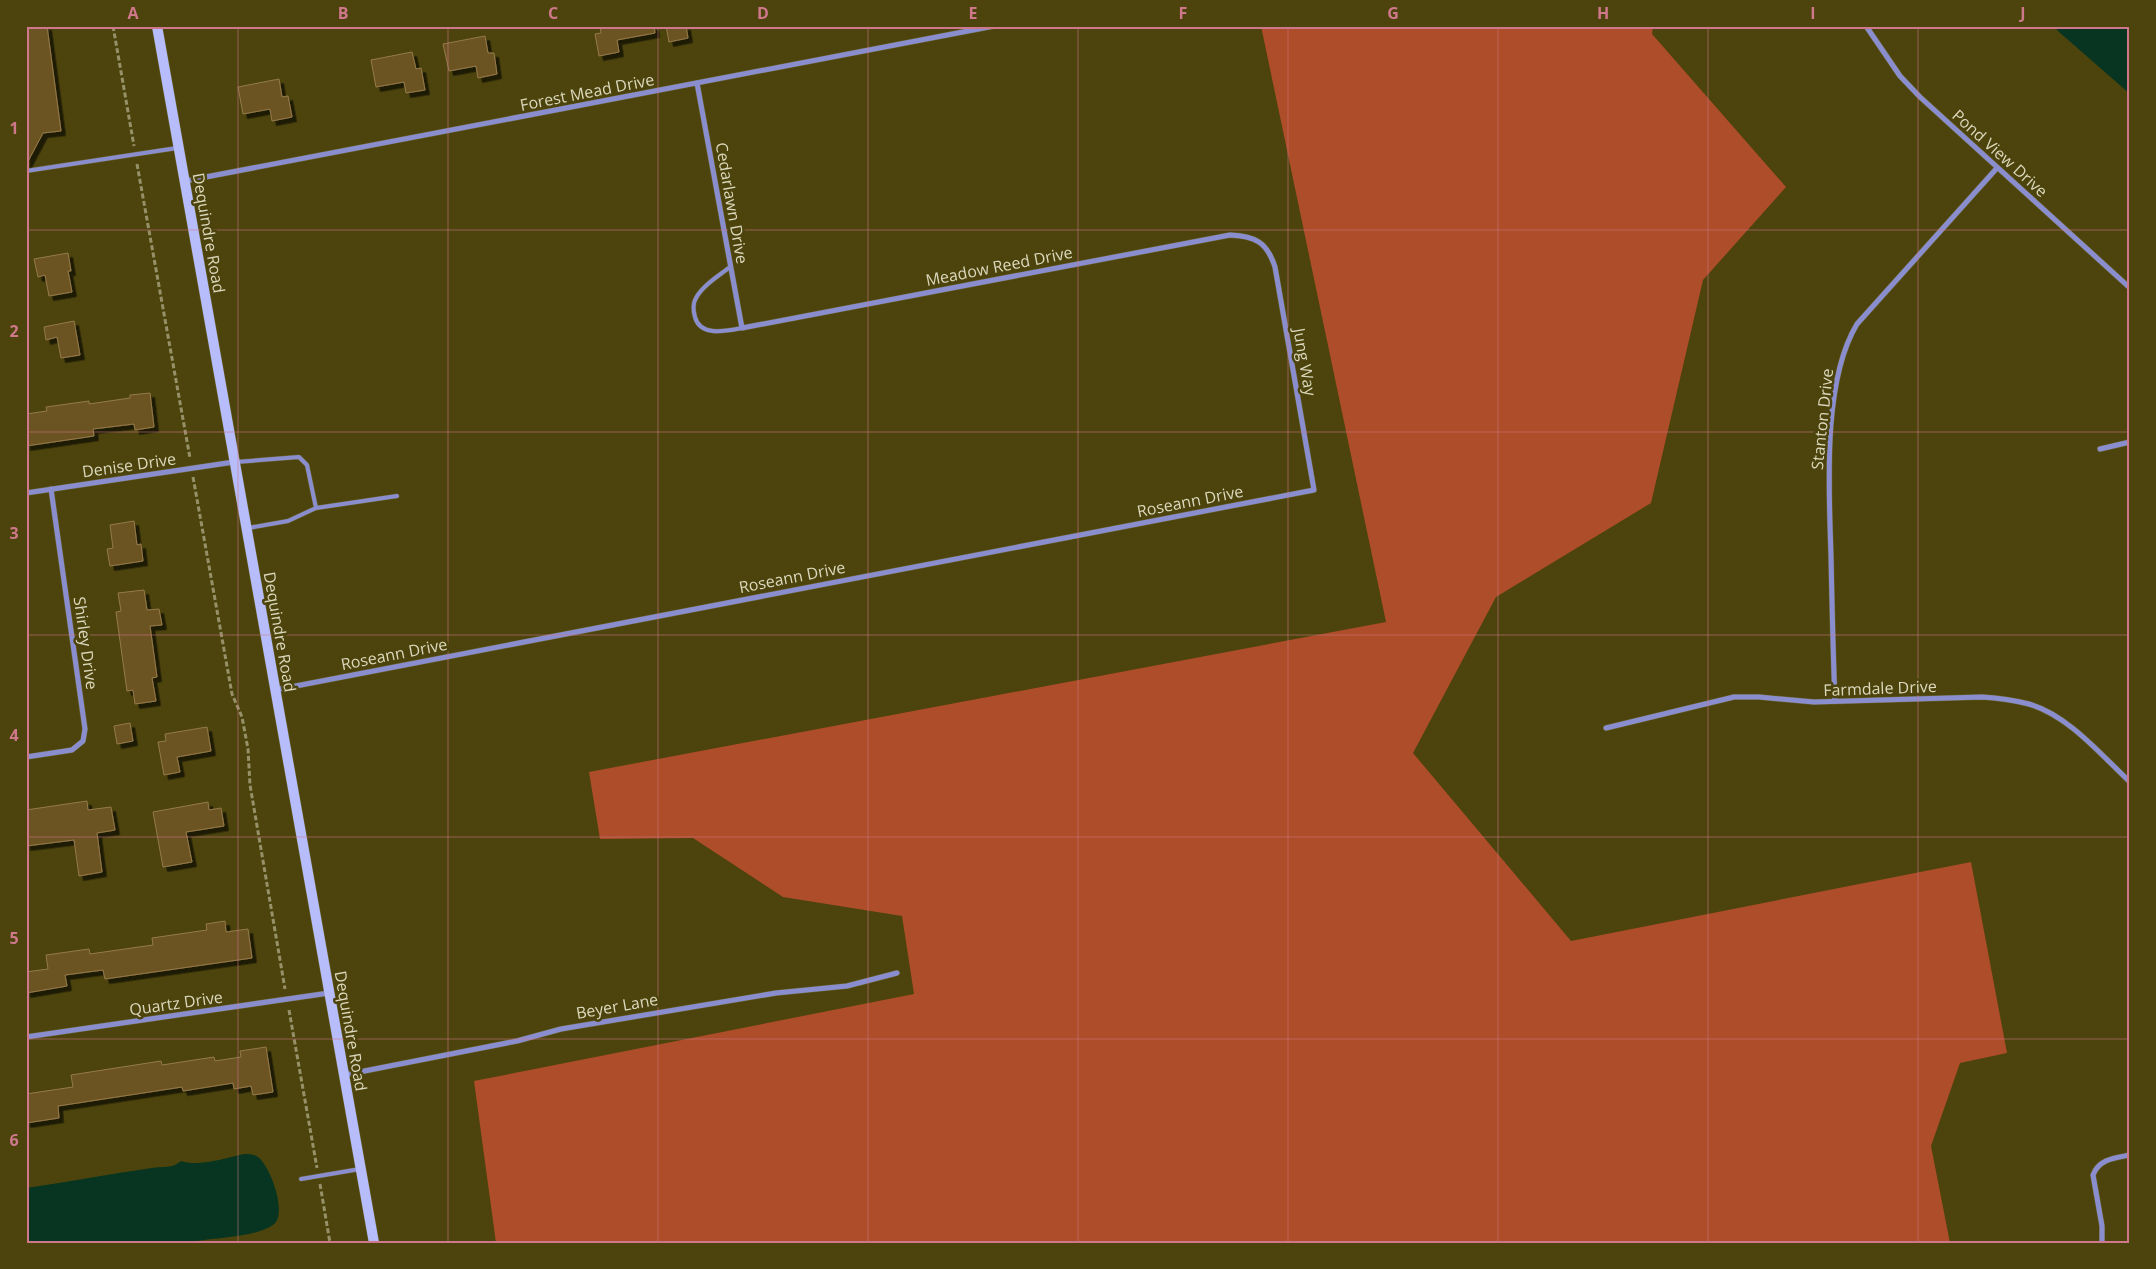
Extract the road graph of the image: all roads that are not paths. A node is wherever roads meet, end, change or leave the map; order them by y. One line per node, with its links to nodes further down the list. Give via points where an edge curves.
1 (157, 26): 5 (main road, Dequindre Road)
2 (994, 26): 4 (street, Forest Mead Drive)
3 (1866, 26): 6 (street, Pond View Drive, via 1900,76)
4 (697, 83): 8 (street, Forest Mead Drive); 10 (street, Cedarlawn Drive)
5 (178, 148): 7 (lane); 8 (main road, Dequindre Road)
6 (1997, 168): 11 (street, Pond View Drive); 23 (street, Stanton Drive, via 1857,324 1842,354 1836,382 1829,463)
7 (26, 171)
8 (184, 181): 15 (main road, Dequindre Road)
9 (1261, 243): 12 (street, Meadow Reed Drive, via 1246,236 1230,235); 17 (street, Jung Way, via 1271,254 1275,267)
10 (730, 266): 12 (street, Cedarlawn Drive); 12 (lane, via 695,298 693,309 702,328 724,332)
11 (2130, 288)
12 (742, 328)
13 (2130, 442): 14 (street)
14 (2100, 449)
15 (234, 462): 16 (street, Denise Drive); 20 (lane, via 300,456 307,465); 21 (main road, Dequindre Road)
16 (51, 489): 18 (street, Denise Drive); 25 (street, Shirley Drive, via 85,729 83,741 72,750)
17 (1314, 490): 22 (street, Roseann Drive)
18 (26, 493)
19 (398, 496): 20 (lane)
20 (316, 508): 21 (lane, via 288,521)
21 (246, 528): 22 (main road, Dequindre Road)
22 (275, 690): 28 (main road, Dequindre Road)
23 (1835, 701): 24 (street, Farmdale Drive, via 1734,697); 26 (street, Farmdale Drive, via 1982,697 2030,704 2069,726)
24 (1606, 728)
25 (26, 757)
26 (2130, 782)
27 (897, 973): 30 (street, Beyer Lane, via 847,986 776,993 561,1029 517,1041)
28 (329, 993): 29 (street, Quartz Drive); 30 (main road, Dequindre Road)
29 (26, 1037)
30 (344, 1075): 32 (main road, Dequindre Road)
31 (2130, 1155): 35 (street, via 2109,1159 2096,1168 2093,1182)
32 (361, 1168): 33 (lane); 34 (main road, Dequindre Road)
33 (301, 1179)
34 (374, 1243)
35 (2102, 1243)

